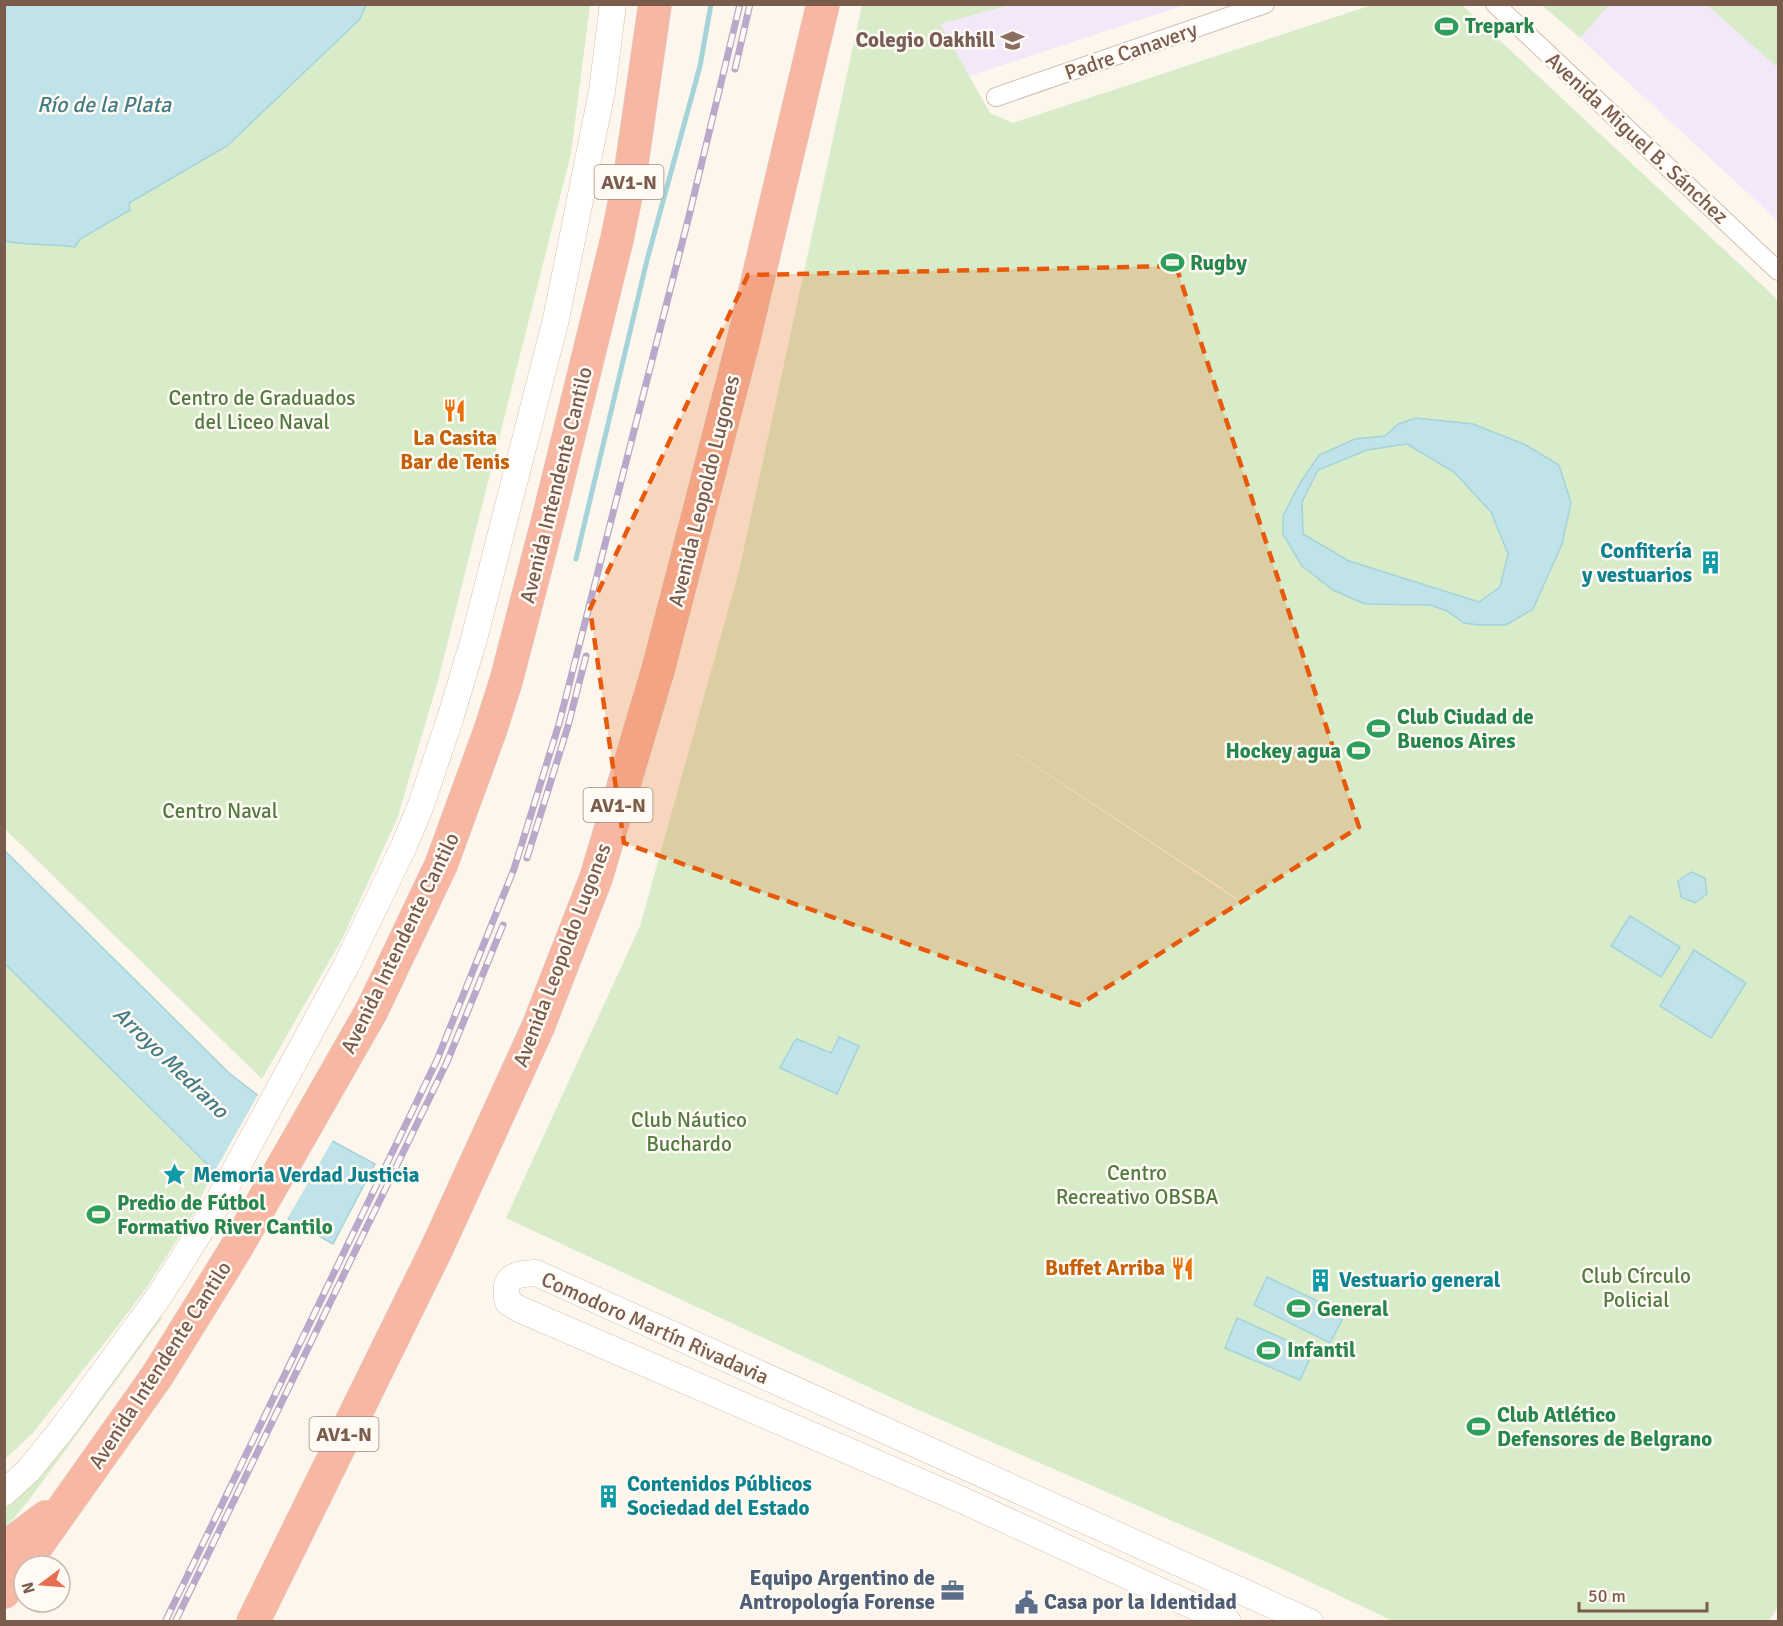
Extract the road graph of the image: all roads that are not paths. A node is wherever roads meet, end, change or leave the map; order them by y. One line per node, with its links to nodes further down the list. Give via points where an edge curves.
1 (613, 4): 10 (street, Avenida Intendente Cantilo, via 602,91 556,319 474,639 421,805 388,883 346,966 191,1246 63,1428)
2 (655, 4): 11 (highway, Avenida Intendente Cantilo / AV1-N, via 632,166 617,239 526,608 494,721 459,820 422,909 372,1010 313,1115 157,1376)
3 (823, 4): 14 (highway, Avenida Leopoldo Lugones / AV1-N, via 743,342 661,659 596,878 538,1027 414,1294)
4 (1265, 4): 6 (street, Padre Canavery)
5 (1495, 4): 7 (street, Avenida Miguel B. Sánchez)
6 (996, 97)
7 (1779, 271)
8 (928, 1450): 9 (street); 9 (street, Comodoro Martín Rivadavia, via 536,1273 510,1279 505,1289 508,1302 519,1309); 16 (street, Comodoro Martín Rivadavia)
9 (917, 1481): 15 (street, Comodoro Martín Rivadavia)
10 (4, 1493)
11 (73, 1496): 12 (highway); 13 (highway, Avenida Intendente Cantilo / AV1-N)
12 (4, 1549)
13 (4, 1592)
14 (254, 1622)
15 (1228, 1622)
16 (1310, 1622)

